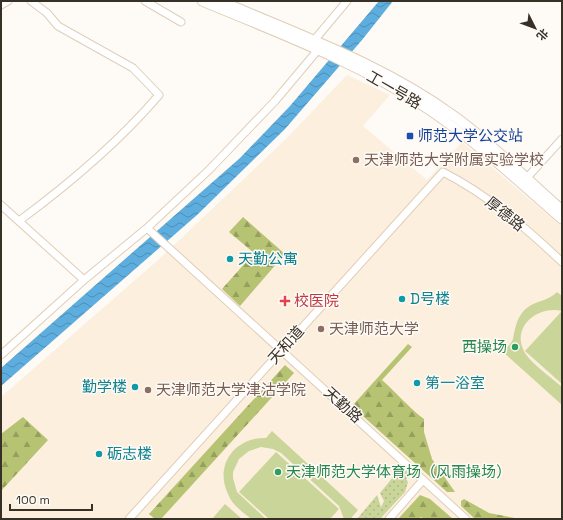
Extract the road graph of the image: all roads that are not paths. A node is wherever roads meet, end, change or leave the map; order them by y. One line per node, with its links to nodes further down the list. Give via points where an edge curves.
1 (8, 1): 7 (street)
2 (31, 1): 16 (street, via 58,26 133,68 159,95 93,162)
3 (145, 1): 8 (street)
4 (202, 1): 9 (main road, 工一号路)
5 (223, 1): 9 (main road, 工一号路)
6 (347, 1): 9 (street)
7 (1, 5)
8 (181, 22)
9 (313, 46): 12 (main road, 工一号路, via 356,63 442,119); 17 (street, via 275,101)
10 (562, 139): 12 (street)
11 (443, 172): 18 (street, 厚德路, via 493,203); 20 (street, 天和道)
12 (524, 181): 14 (main road, 工一号路); 15 (main road, 工一号路)
13 (1, 205): 16 (street)
14 (562, 210)
15 (562, 219)
16 (19, 221): 19 (street)
17 (149, 230): 19 (street); 20 (street, 天勤路)
18 (562, 262)
19 (84, 280): 21 (street)
20 (281, 350): 22 (street, 天勤路); 23 (street, 天和道)
21 (1, 355)
22 (424, 480): 24 (street); 25 (street, 天勤路)
23 (129, 519)
24 (389, 519)
25 (466, 519)

